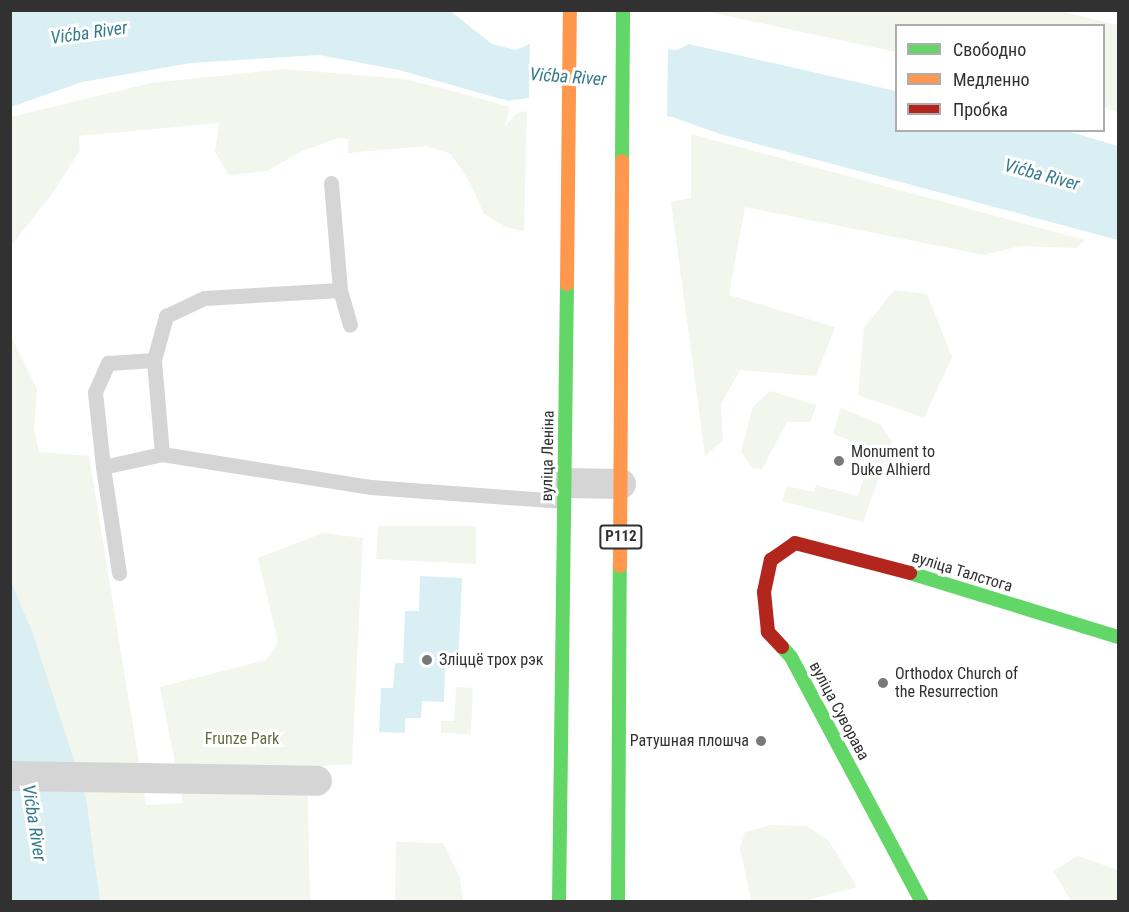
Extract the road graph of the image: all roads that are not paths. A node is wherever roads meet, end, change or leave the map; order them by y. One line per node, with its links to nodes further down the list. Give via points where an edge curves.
1 (570, 10): 10 (main road, вуліца Леніна)
2 (623, 10): 9 (main road, Р112)
3 (331, 183): 4 (lane)
4 (340, 290): 5 (lane); 6 (lane, via 204,298 166,316)
5 (350, 325)
6 (154, 360): 7 (lane); 8 (lane, via 108,363 95,392)
7 (162, 454): 8 (lane); 10 (lane, via 371,487)
8 (103, 467): 12 (lane)
9 (621, 484): 10 (street); 17 (main road, Р112)
10 (563, 492): 16 (main road, вуліца Леніна)
11 (795, 543): 13 (main road, вуліца Талстога, via 919,575); 18 (main road, вуліца Суворава, via 771,560 764,591 768,632 791,657)
12 (119, 573)
13 (1119, 637)
14 (10, 776): 15 (street)
15 (317, 781)
16 (559, 902)
17 (618, 902)
18 (922, 902)

